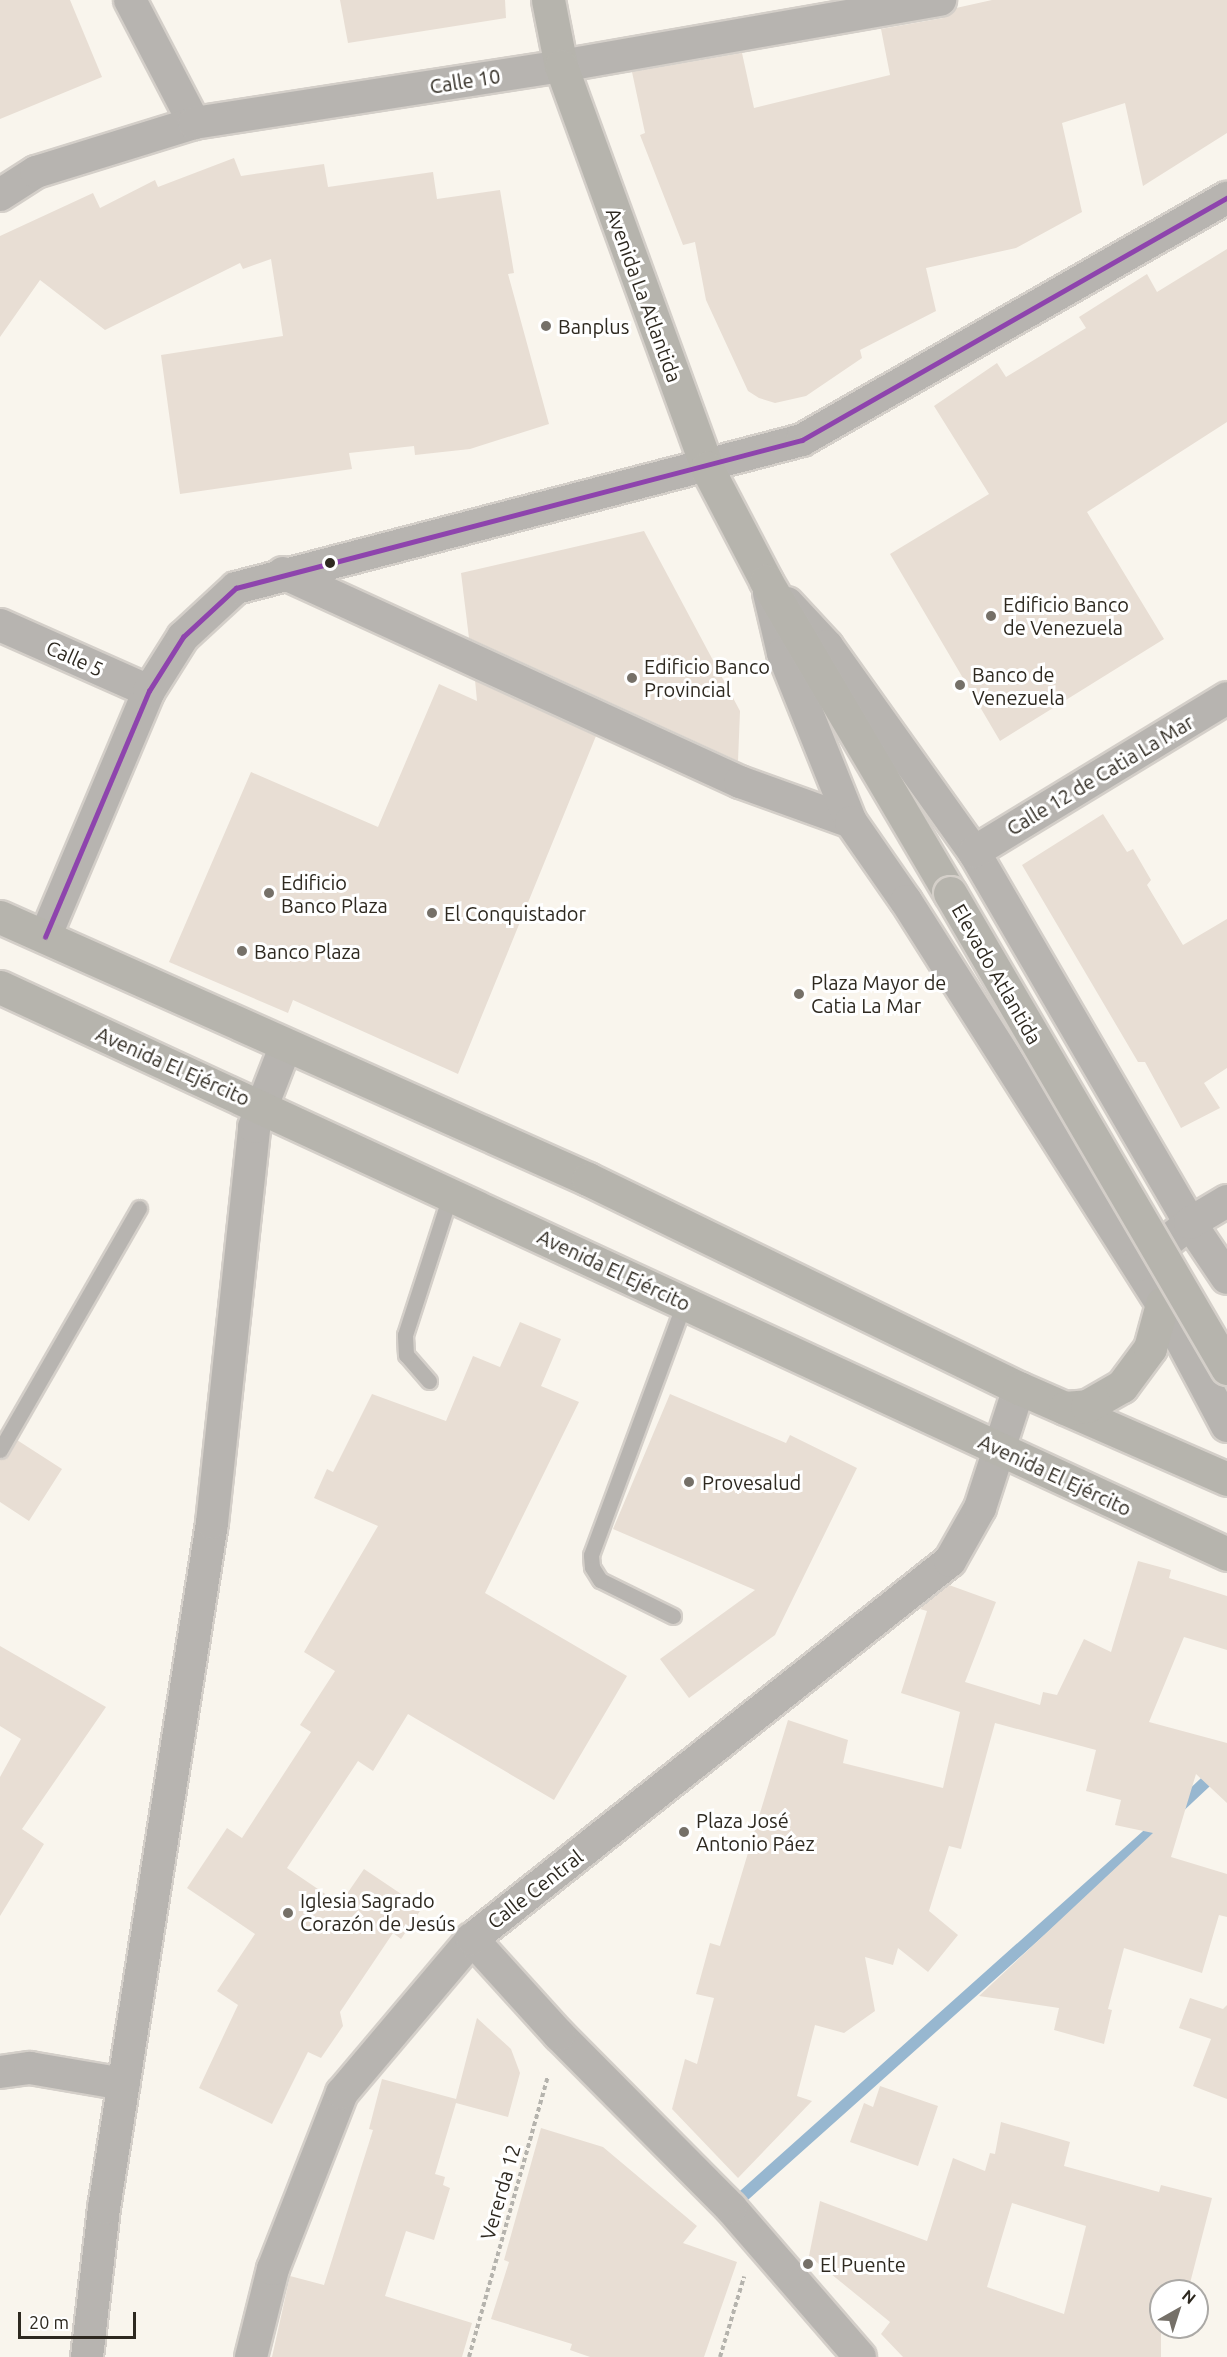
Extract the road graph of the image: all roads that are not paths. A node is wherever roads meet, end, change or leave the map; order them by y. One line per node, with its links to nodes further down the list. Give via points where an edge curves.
1 (130, 0): 5 (street)
2 (548, 0): 4 (main road, Avenida La Atlantida)
3 (940, 0): 4 (street, Calle 10)
4 (561, 66): 5 (street, Calle 10); 8 (main road, Avenida La Atlantida)
5 (194, 123): 6 (street, Calle 10, via 36,172)
6 (0, 195)
7 (1227, 198): 8 (street, via 802,440)
8 (707, 468): 9 (street); 10 (main road, Avenida La Atlantida)
9 (283, 573): 12 (street, via 236,588 183,637); 14 (street, via 740,782)
10 (766, 581): 14 (street, via 783,653); 15 (street, via 827,646); 29 (main road, Elevado Atlantida, bridge)
11 (0, 625): 12 (street, Calle 5)
12 (149, 691): 17 (street)
13 (1227, 698): 15 (street, Calle 12 de Catia La Mar)
14 (851, 822): 25 (street, via 913,911)
15 (974, 852): 24 (street)
16 (0, 917): 17 (main road)
17 (45, 937): 19 (main road)
18 (0, 987): 20 (main road, Avenida El Ejército)
19 (286, 1045): 20 (street); 31 (main road, via 588,1179)
20 (262, 1106): 21 (main road, Avenida El Ejército); 41 (street, via 254,1127 212,1522)
21 (451, 1193): 27 (main road, Avenida El Ejército); 30 (lane, via 405,1335 406,1355)
22 (1227, 1201): 24 (street)
23 (139, 1208): 35 (lane)
24 (1190, 1223): 25 (street); 26 (street)
25 (1136, 1267): 28 (street)
26 (1227, 1278)
27 (684, 1303): 34 (main road, Avenida El Ejército); 38 (lane, via 591,1555 592,1567 600,1580)
28 (1162, 1304): 32 (main road, via 1150,1348 1122,1386 1087,1406); 33 (street)
29 (1227, 1368)
30 (429, 1381)
31 (1019, 1388): 32 (main road); 34 (street, Calle Central)
32 (1065, 1408): 36 (main road)
33 (1227, 1426)
34 (999, 1449): 37 (main road, Avenida El Ejército); 39 (street, Calle Central, via 980,1508 950,1561)
35 (0, 1450)
36 (1227, 1479)
37 (1227, 1554)
38 (673, 1616)
39 (472, 1939): 43 (street, via 342,2093 273,2269); 44 (street, Calle Central, via 559,2035 756,2236)
40 (0, 2072): 41 (street, via 30,2068)
41 (124, 2084): 42 (street, via 104,2208)
42 (87, 2357)
43 (251, 2357)
44 (860, 2357)

